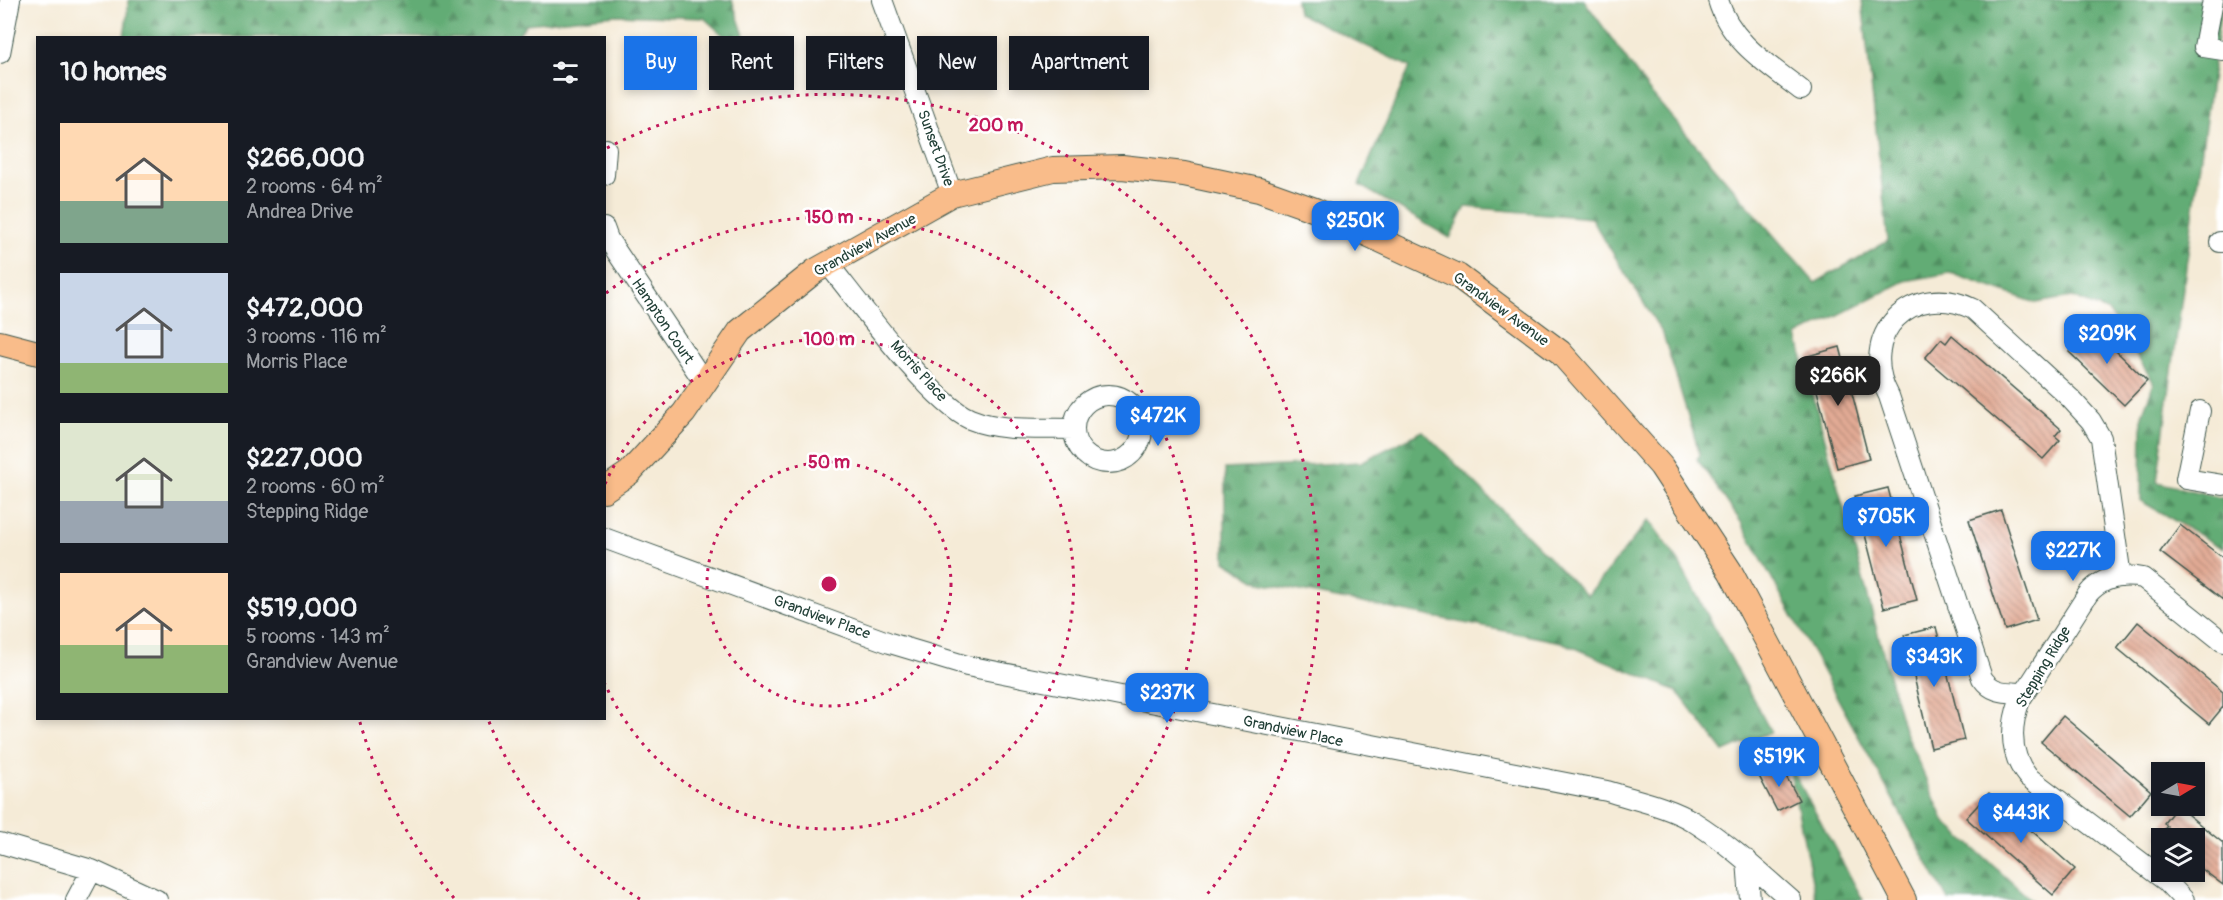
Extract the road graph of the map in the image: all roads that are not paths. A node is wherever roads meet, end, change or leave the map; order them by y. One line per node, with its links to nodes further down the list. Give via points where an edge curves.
1 (10, 0): 6 (street)
2 (882, 0): 8 (street, Sunset Drive)
3 (1718, 0): 7 (street, via 1724,18 1741,43)
4 (2213, 0): 5 (street)
5 (2214, 48)
6 (0, 53)
7 (1801, 90)
8 (952, 194): 10 (main road, Grandview Avenue); 29 (main road, Grandview Avenue, via 1053,170 1122,167 1184,174 1259,190 1315,210 1458,276 1560,352 1661,466 1730,571)
9 (606, 234): 13 (street, Hampton Court)
10 (828, 264): 13 (main road, Grandview Avenue, via 740,331); 15 (street, Morris Place, via 935,394 968,418 997,427)
11 (0, 343): 12 (main road)
12 (36, 352)
13 (704, 382): 17 (main road, Grandview Avenue, via 684,412 642,459)
14 (2200, 411): 16 (street, via 2186,479)
15 (1074, 429)
16 (2223, 485)
17 (606, 489)
18 (606, 539): 23 (street, Grandview Place, via 891,643 967,666 1607,792 1693,821)
19 (2121, 577): 20 (street, via 2143,578); 21 (street, Stepping Ridge, via 2095,585); 21 (street, via 2101,438 2091,422 1973,309 1936,299 1900,314 1880,346 1882,384 1982,678 1997,692)
20 (2223, 642)
21 (2024, 693): 30 (street, Stepping Ridge, via 2014,717 2018,765 2028,777 2166,881)
22 (0, 843): 24 (street)
23 (1746, 860): 27 (street); 28 (street, Grandview Place)
24 (92, 870): 25 (street); 26 (street)
25 (76, 900)
26 (158, 900)
27 (1750, 900)
28 (1791, 900)
29 (1904, 900)
30 (2184, 900)

